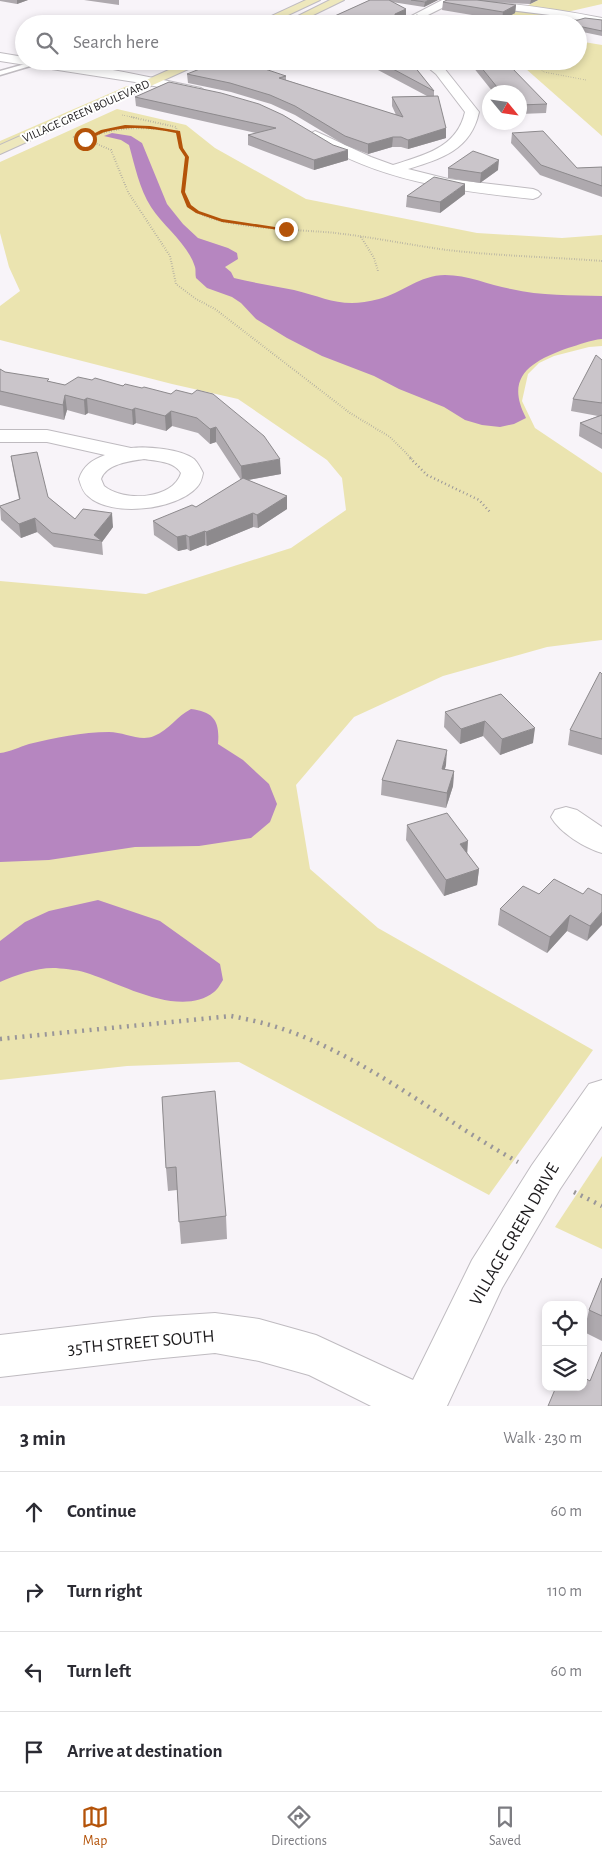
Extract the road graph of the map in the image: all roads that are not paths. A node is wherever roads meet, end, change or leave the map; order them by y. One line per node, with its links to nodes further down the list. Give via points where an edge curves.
1 (315, 0): 4 (street)
2 (339, 0): 5 (street)
3 (452, 0): 6 (street); 7 (street)
4 (280, 15)
5 (306, 15)
6 (420, 15)
7 (569, 15)
8 (587, 18): 9 (street)
9 (602, 21)
10 (0, 57): 11 (street)
11 (15, 60)
12 (15, 67): 17 (lane)
13 (82, 70): 18 (street)
14 (153, 70): 18 (street, VILLAGE GREEN BOULEVARD)
15 (180, 70): 19 (street, VILLAGE GREEN BOULEVARD)
16 (439, 70): 24 (street, via 472,112 472,122 465,134 452,145 428,158)
17 (0, 73)
18 (135, 78): 19 (street); 22 (street, VILLAGE GREEN BOULEVARD)
19 (153, 82): 20 (street); 23 (street, VILLAGE GREEN BOULEVARD)
20 (217, 96)
21 (306, 130): 24 (street, via 339,150)
22 (9, 132)
23 (0, 150)
24 (392, 170): 25 (street, via 472,189)
25 (533, 194)
26 (0, 436): 27 (street, via 47,436)
27 (128, 454)
28 (566, 818): 29 (street)
29 (602, 842)
30 (602, 1095): 33 (street, VILLAGE GREEN DRIVE, via 546,1177 487,1274)
31 (0, 1356): 32 (street, 35TH STREET SOUTH, via 215,1333 259,1340 316,1356)
32 (418, 1406)
33 (424, 1406)

